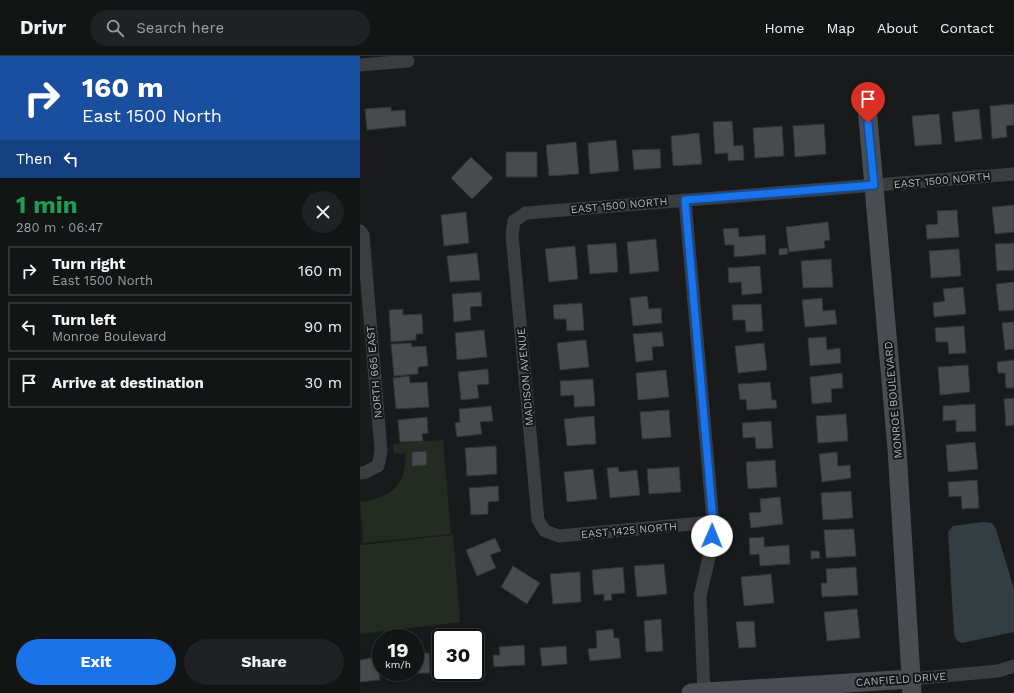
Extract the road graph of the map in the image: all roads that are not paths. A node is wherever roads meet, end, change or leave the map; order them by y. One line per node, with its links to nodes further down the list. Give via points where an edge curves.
1 (408, 61): 2 (street)
2 (360, 65)
3 (866, 107): 5 (street, MONROE BOULEVARD)
4 (1014, 174): 5 (street, EAST 1500 NORTH)
5 (874, 185): 6 (street, EAST 1500 NORTH); 13 (street, MONROE BOULEVARD, via 897,448)
6 (685, 200): 7 (street, EAST 1500 NORTH, via 526,213); 10 (street)
7 (514, 221): 11 (street, MADISON AVENUE, via 512,235 538,520)
8 (360, 231): 9 (street, NORTH 665 EAST, via 363,235 381,451 378,466)
9 (360, 473)
10 (713, 522): 11 (street, EAST 1425 NORTH, via 559,536); 14 (street, via 712,549 700,596)
11 (545, 531)
12 (1014, 666): 13 (street, CANFIELD DRIVE)
13 (912, 686): 14 (street, CANFIELD DRIVE)
14 (700, 693)

